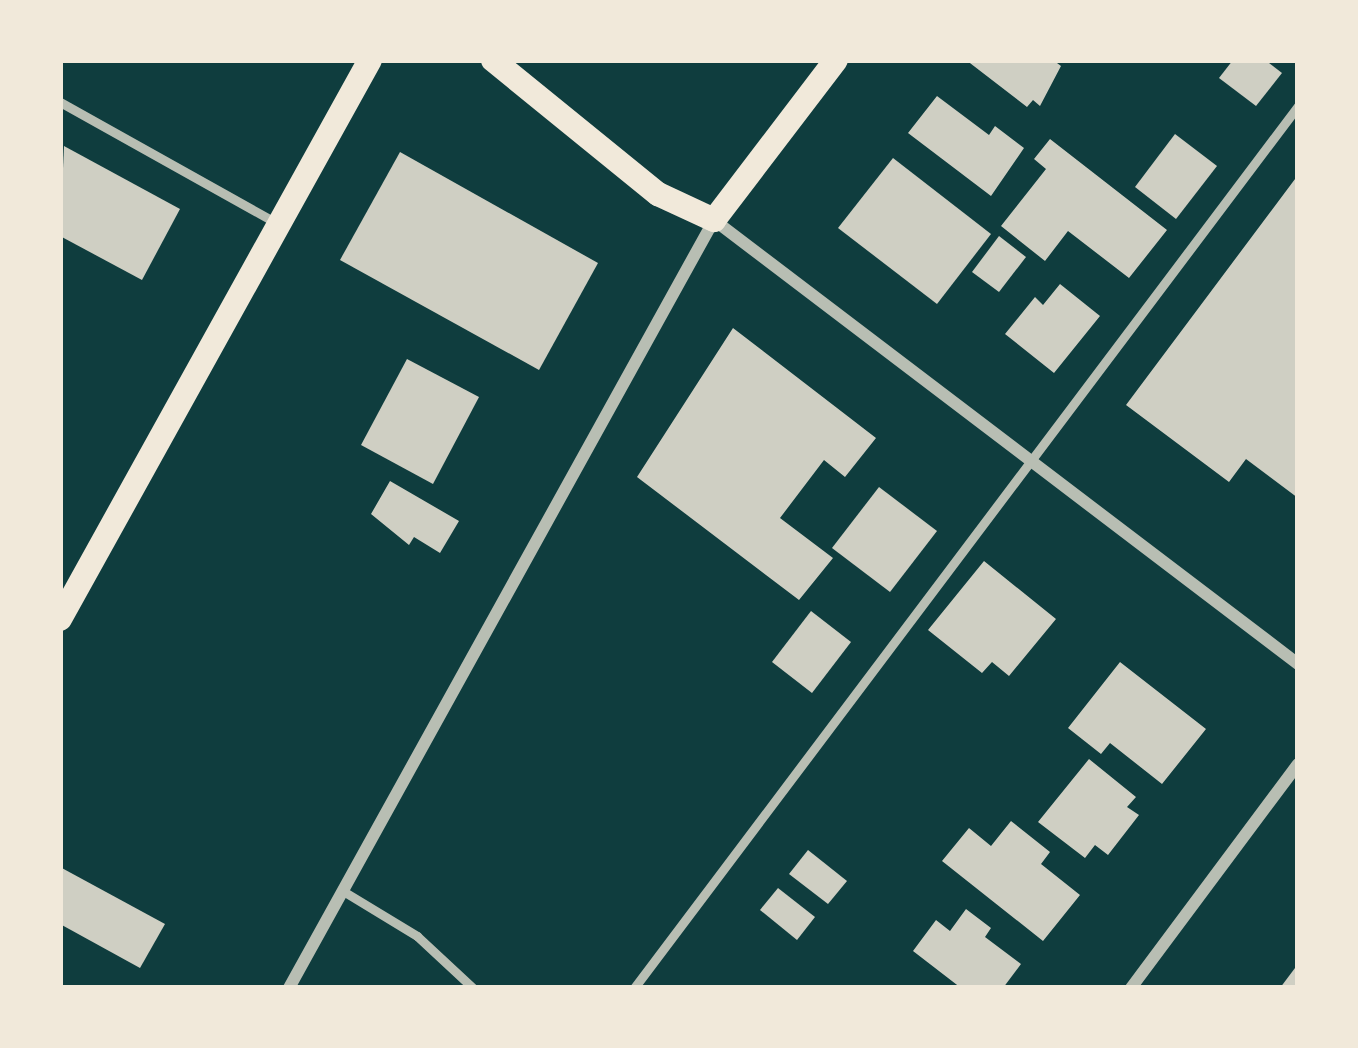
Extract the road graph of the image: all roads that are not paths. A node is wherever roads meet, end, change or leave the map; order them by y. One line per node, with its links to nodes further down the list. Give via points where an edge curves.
1 (370, 60): 7 (main road)
2 (494, 60): 6 (main road, via 658,194)
3 (836, 60): 6 (main road)
4 (60, 102): 7 (lane)
5 (1298, 106): 8 (lane)
6 (714, 220): 8 (street); 12 (street)
7 (277, 223): 9 (main road)
8 (1030, 460): 10 (street); 15 (lane)
9 (60, 619)
10 (1298, 664)
11 (1298, 764): 16 (street)
12 (343, 891): 13 (street); 14 (lane, via 417,936)
13 (289, 988)
14 (472, 988)
15 (634, 988)
16 (1131, 988)

